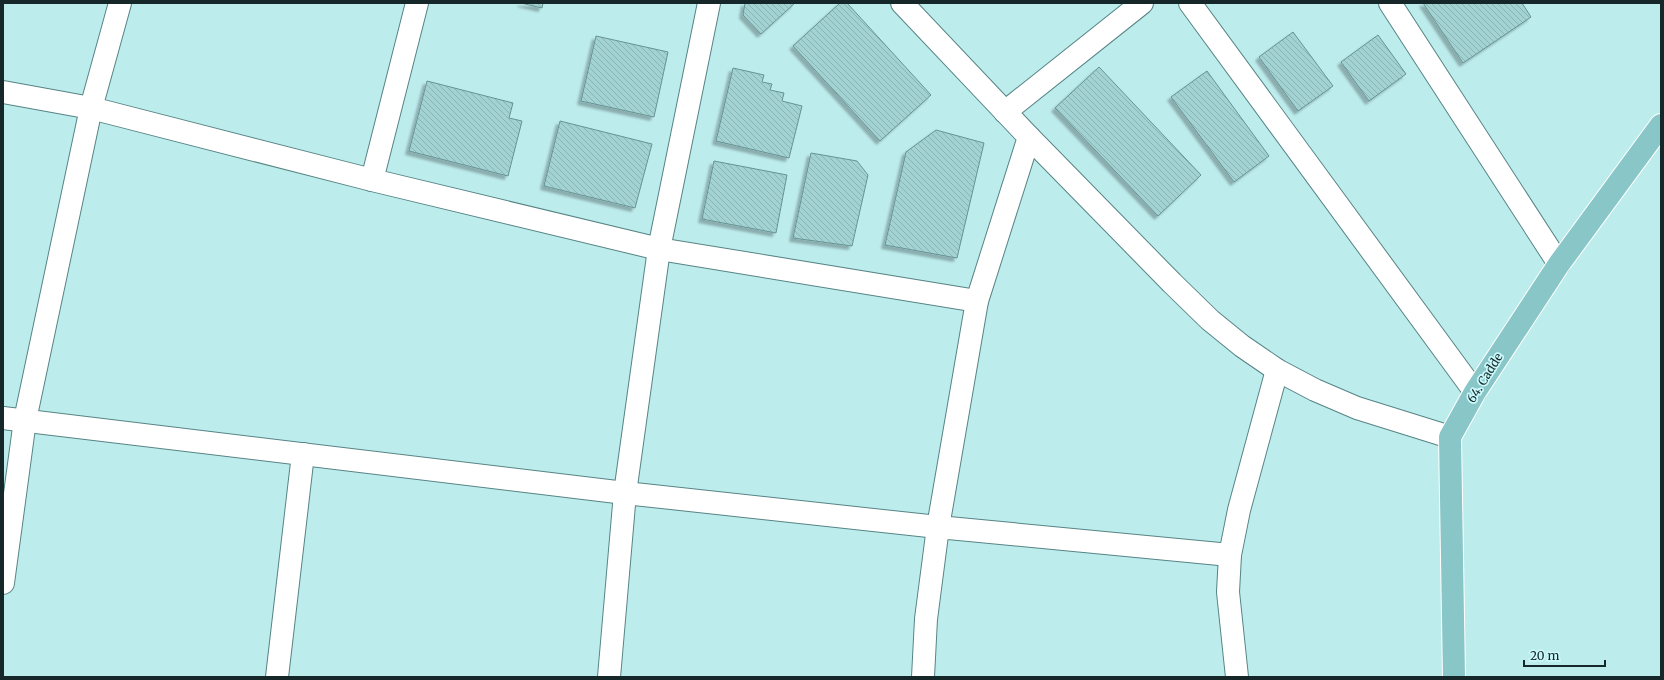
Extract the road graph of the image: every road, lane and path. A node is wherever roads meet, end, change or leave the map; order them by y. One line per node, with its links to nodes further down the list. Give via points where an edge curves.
1 (120, 3): 9 (street)
2 (417, 3): 13 (street)
3 (709, 3): 14 (street)
4 (902, 3): 10 (street)
5 (1142, 3): 10 (street)
6 (1190, 3): 18 (street)
7 (1390, 3): 15 (street)
8 (3, 92): 9 (street)
9 (91, 108): 13 (street); 20 (street)
10 (1005, 112): 12 (street)
11 (1661, 125): 15 (main road, 64. Cadde)
12 (1029, 137): 16 (street); 17 (street, via 1210,320)
13 (372, 180): 14 (street)
14 (659, 249): 16 (street); 23 (street)
15 (1559, 264): 18 (main road, 64. Cadde)
16 (976, 301): 24 (street)
17 (1277, 370): 21 (street, via 1357,408); 25 (street, via 1239,510)
18 (1475, 392): 21 (main road, 64. Cadde)
19 (3, 418): 20 (street)
20 (25, 420): 22 (street); 26 (street)
21 (1450, 438): 31 (main road, 64. Cadde)
22 (303, 454): 23 (street); 27 (street)
23 (625, 493): 24 (street); 28 (street)
24 (938, 527): 25 (street); 29 (street, via 926,619)
25 (1230, 555): 30 (street, via 1228,592)
26 (3, 583)
27 (277, 677)
28 (609, 677)
29 (923, 677)
30 (1237, 677)
31 (1454, 677)

